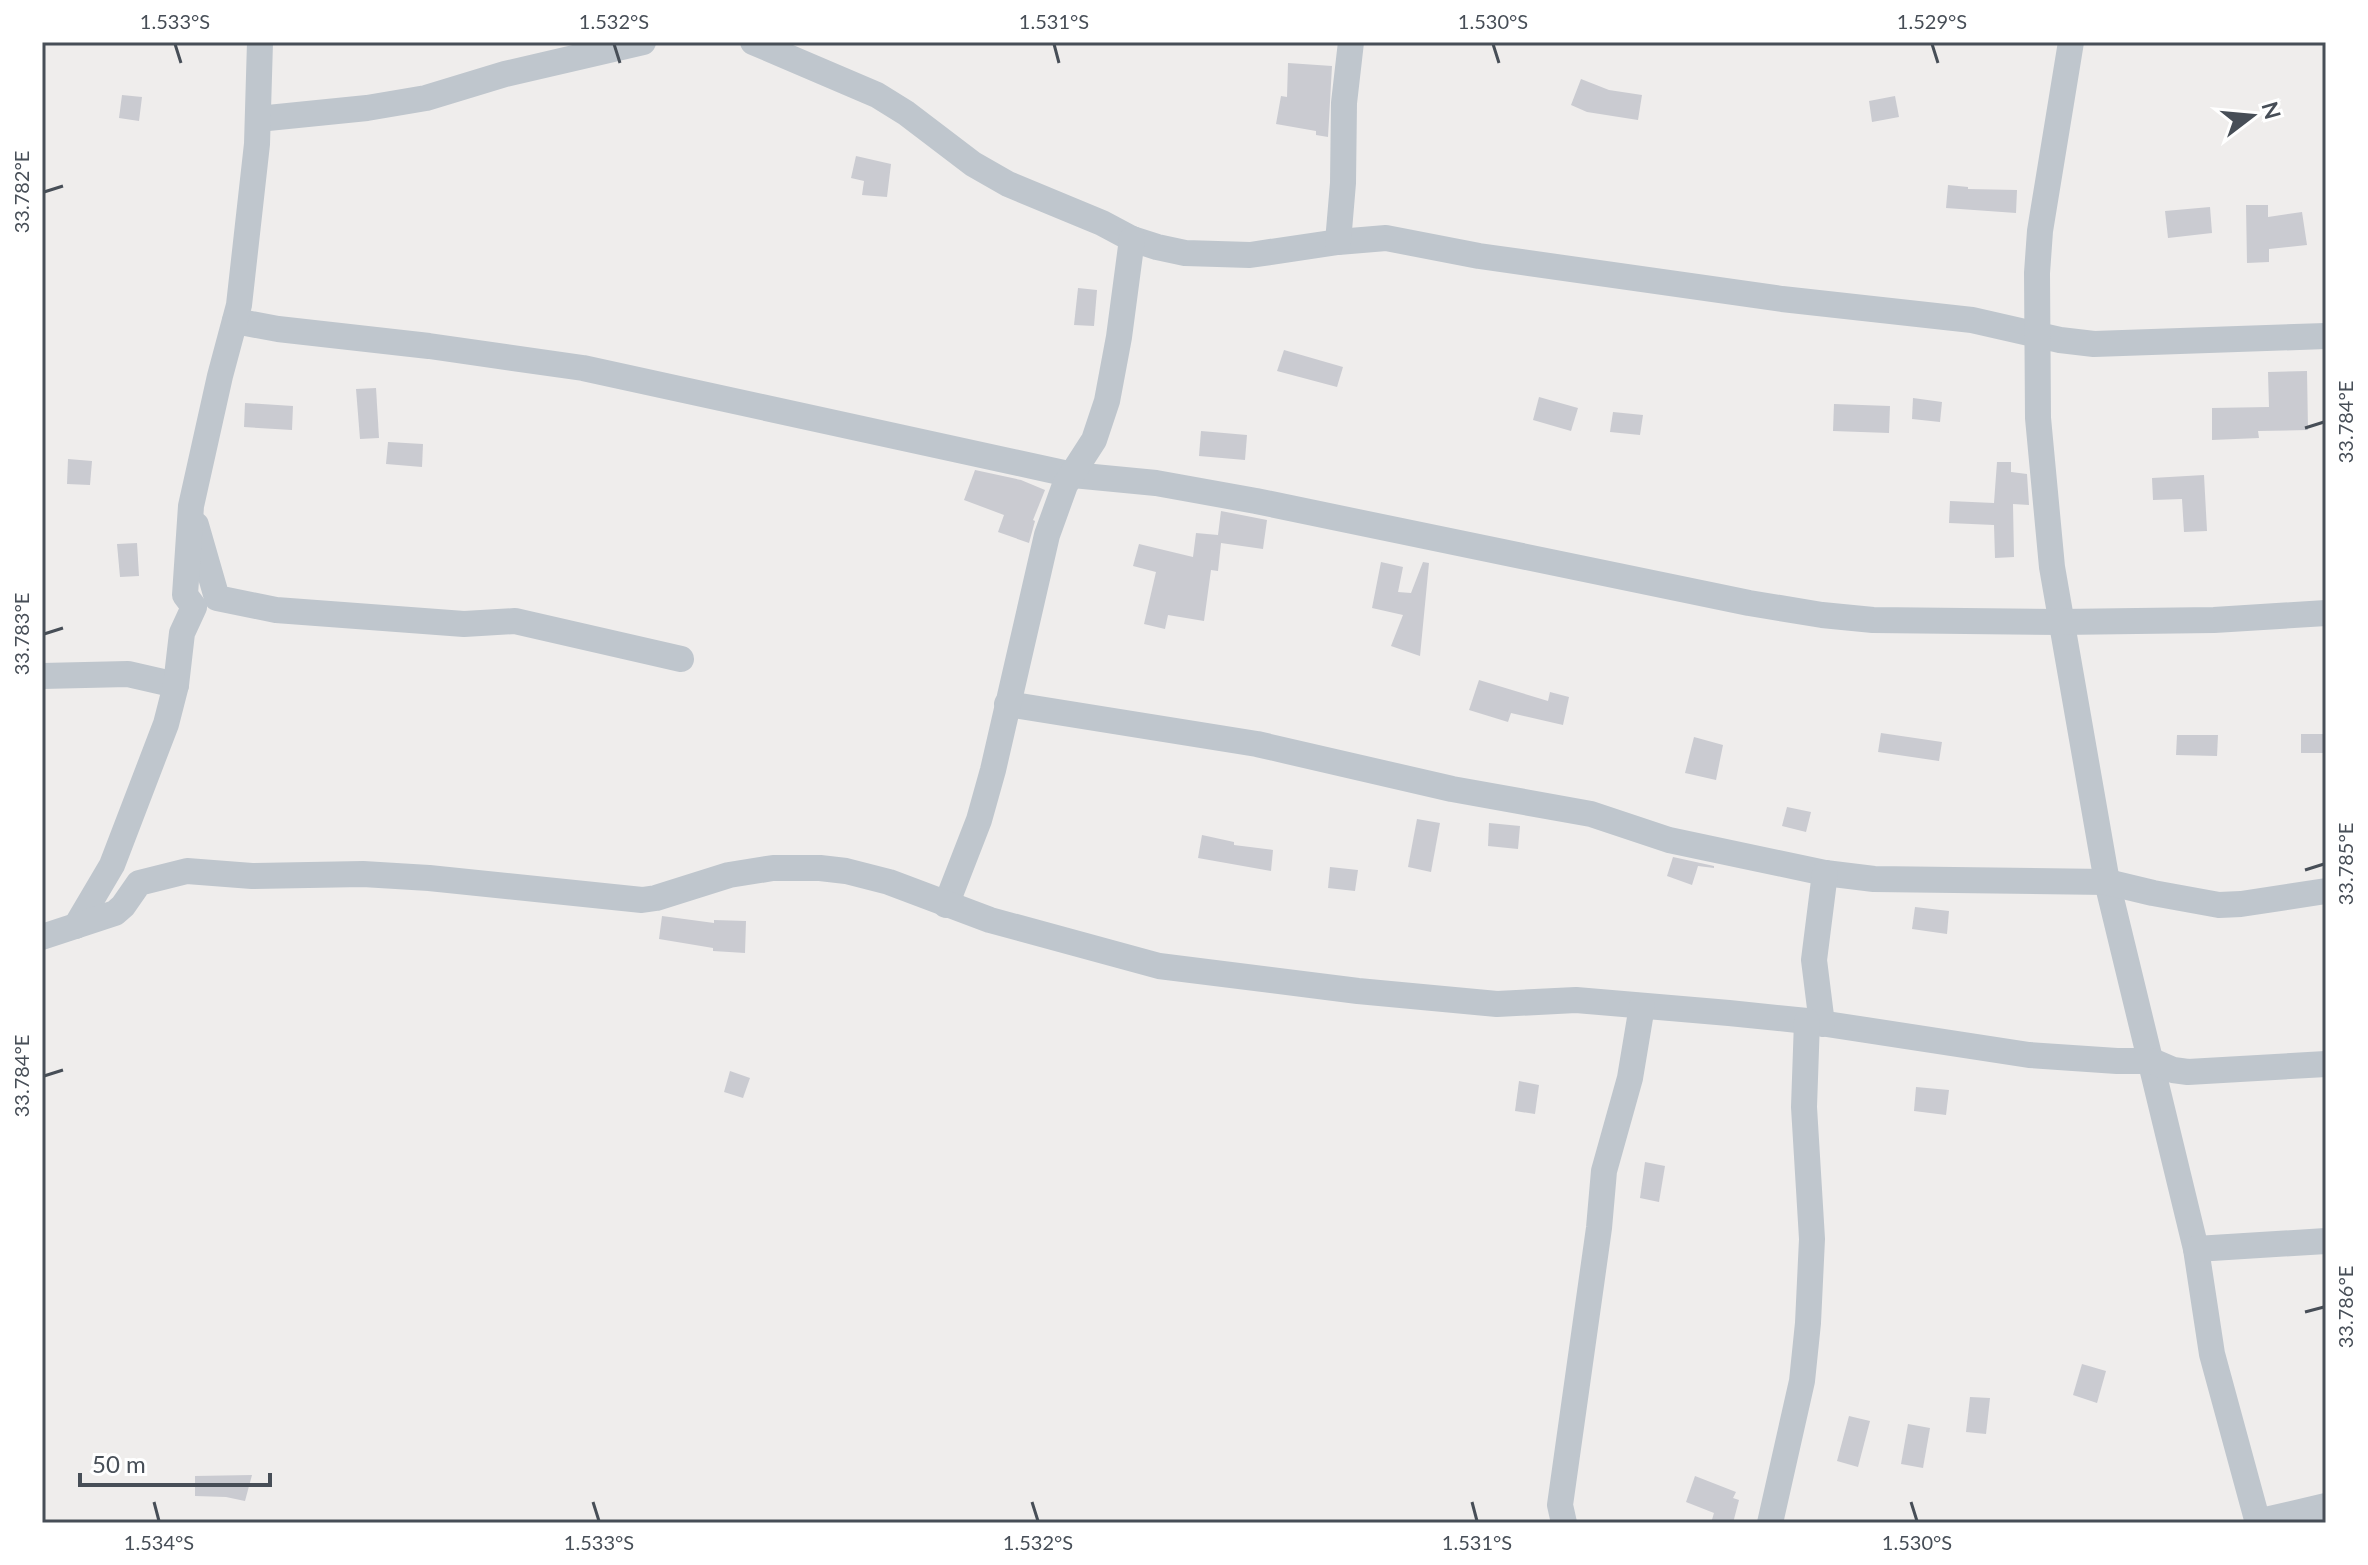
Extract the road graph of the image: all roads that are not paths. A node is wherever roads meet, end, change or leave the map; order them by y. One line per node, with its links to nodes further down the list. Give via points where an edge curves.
1 (260, 42): 6 (street)
2 (643, 42): 6 (street, via 426,98)
3 (753, 42): 7 (street, via 877,95 989,174)
4 (1351, 42): 8 (street)
5 (2071, 42): 10 (street, via 2040,231)
6 (258, 119): 9 (street)
7 (1132, 239): 8 (street, via 1185,253 1228,255); 12 (street, via 1107,401 1094,440)
8 (1338, 242): 10 (street, via 1386,238 1479,256 1972,320)
9 (235, 321): 12 (street, via 583,368); 13 (street)
10 (2038, 334): 11 (street, via 2094,344); 15 (street, via 2040,446)
11 (2326, 336)
12 (1073, 475): 15 (street, via 1227,496 1822,615); 19 (street, via 1047,535)
13 (191, 506): 16 (street, via 217,598 230,603 464,624 515,621); 18 (street, via 185,595 194,607 178,650)
14 (2326, 613): 15 (street)
15 (2060, 622): 21 (street)
16 (681, 659)
17 (42, 676): 18 (street, via 128,674)
18 (176, 685): 24 (street, via 112,865)
19 (1007, 704): 20 (street, via 1257,744 1452,789 1591,814 1669,840); 23 (street, via 979,820)
20 (1825, 873): 21 (street, via 1874,879); 27 (street, via 1814,960)
21 (2107, 882): 22 (street, via 2219,905); 28 (street)
22 (2326, 891)
23 (946, 905): 24 (street, via 889,882 820,868 729,875 642,900 429,878 187,871 139,883 115,913); 26 (street, via 1159,966 1482,1003 1576,1000)
24 (76, 926): 25 (street)
25 (42, 937)
26 (1642, 1006): 27 (street); 34 (street, via 1630,1078 1604,1171 1560,1505)
27 (1815, 1022): 28 (street, via 2029,1055); 35 (street, via 1804,1107 1810,1294 1802,1381)
28 (2152, 1061): 29 (street, via 2173,1070 2206,1072); 31 (street)
29 (2326, 1064)
30 (2326, 1241): 31 (street)
31 (2196, 1249): 33 (street, via 2212,1354)
32 (2326, 1506): 33 (street)
33 (2258, 1522)
34 (1564, 1523)
35 (1770, 1523)

